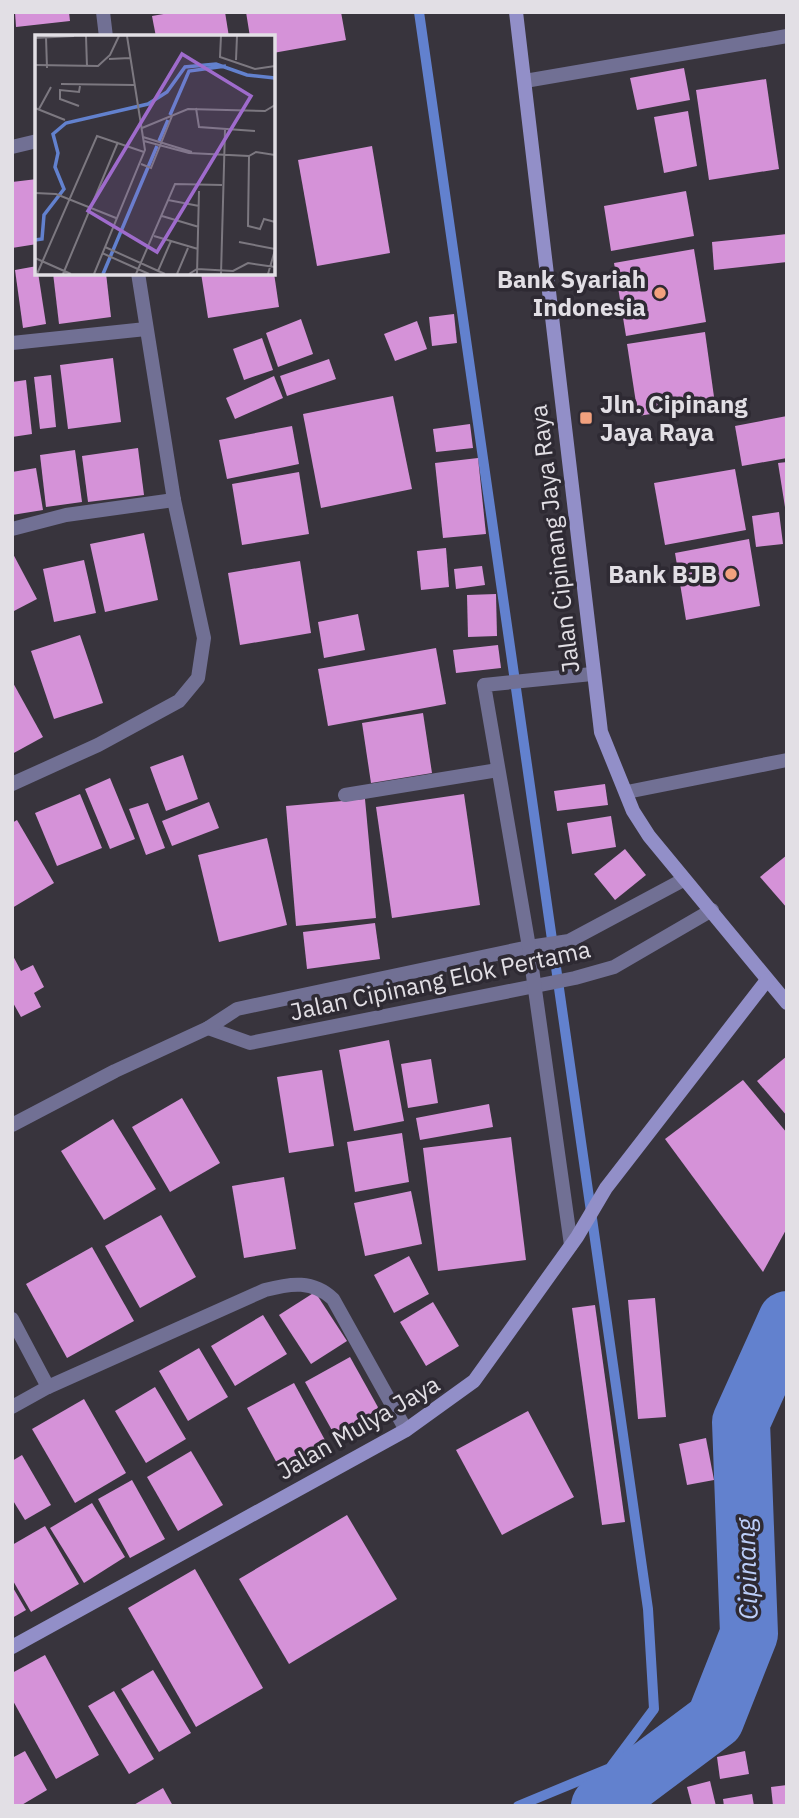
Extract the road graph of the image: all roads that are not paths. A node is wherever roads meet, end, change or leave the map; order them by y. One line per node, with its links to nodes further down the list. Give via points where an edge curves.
1 (103, 12): 3 (street)
2 (516, 12): 5 (main road, Jalan Cipinang Jaya Raya)
3 (106, 35)
4 (787, 36): 5 (street)
5 (525, 80): 13 (main road, Jalan Cipinang Jaya Raya)
6 (35, 141): 7 (street)
7 (12, 147)
8 (138, 275): 9 (street)
9 (146, 329): 10 (street); 11 (street)
10 (12, 344)
11 (174, 500): 12 (street, via 66,515); 16 (street, via 204,638 198,678 179,701 99,745)
12 (12, 529)
13 (592, 674): 15 (street, via 484,685); 17 (main road, Jalan Cipinang Jaya Raya, via 601,732)
14 (787, 760): 17 (street)
15 (498, 771): 18 (street); 21 (street)
16 (12, 784)
17 (627, 792): 19 (main road, Jalan Cipinang Jaya Raya, via 649,836)
18 (345, 795)
19 (683, 880): 20 (main road, Jalan Cipinang Jaya Raya); 21 (street, Jalan Cipinang Elok Pertama, via 569,941)
20 (712, 910): 22 (main road, Jalan Cipinang Jaya Raya); 23 (street, Jalan Cipinang Elok Pertama, via 614,967)
21 (533, 946): 23 (street); 25 (street, Jalan Cipinang Elok Pertama, via 237,1009)
22 (766, 980): 24 (main road, Jalan Cipinang Jaya Raya); 27 (main road, Jalan Mulya Jaya, via 606,1188)
23 (539, 984): 25 (street, Jalan Cipinang Elok Pertama, via 250,1043); 27 (street)
24 (787, 1003)
25 (208, 1028): 26 (street, Jalan Cipinang Elok Pertama)
26 (12, 1125)
27 (574, 1241): 31 (main road, Jalan Mulya Jaya, via 474,1381)
28 (12, 1319): 29 (street)
29 (48, 1387): 30 (street); 31 (street, via 265,1290 300,1284 321,1287 333,1299)
30 (12, 1407)
31 (406, 1430): 32 (main road, Jalan Mulya Jaya)
32 (12, 1647)

